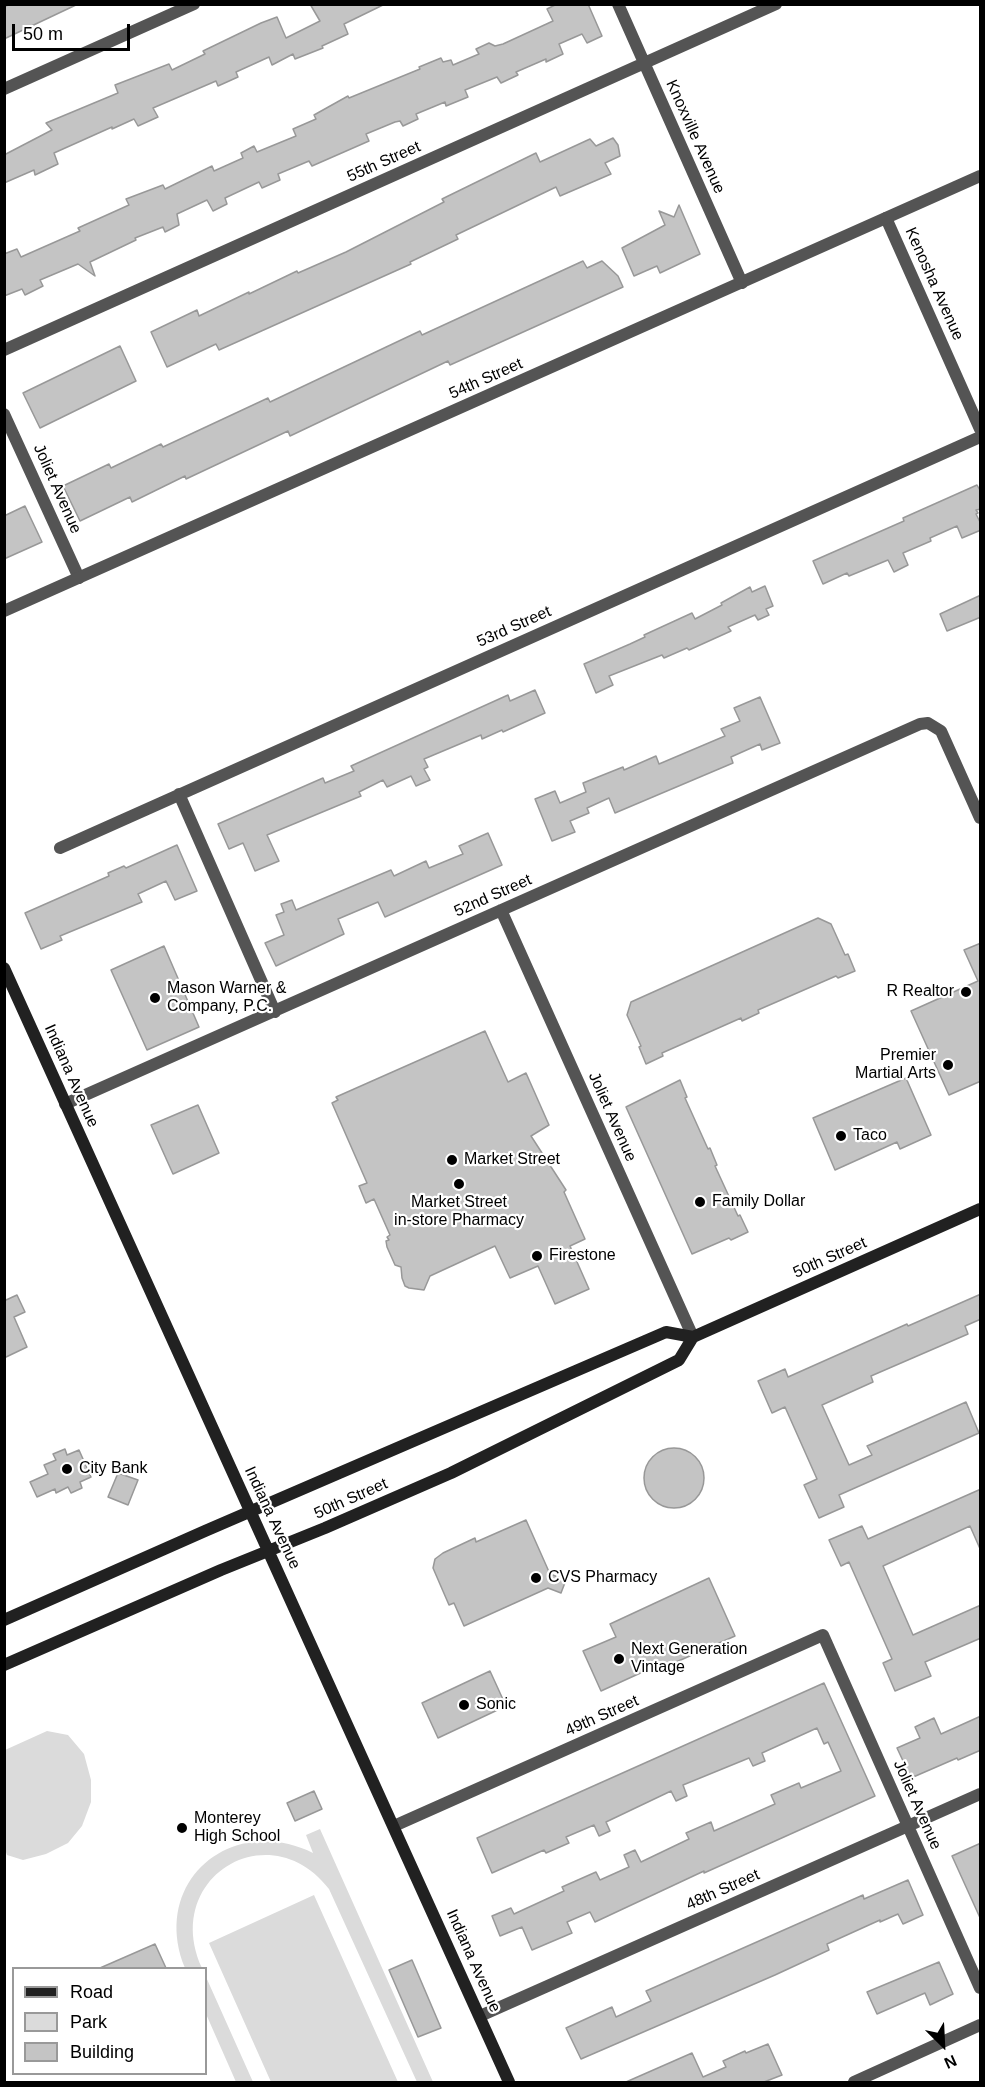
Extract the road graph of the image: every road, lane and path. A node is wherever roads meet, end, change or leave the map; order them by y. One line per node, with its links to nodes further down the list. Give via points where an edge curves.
1 (194, 4): 5 (street)
2 (618, 4): 4 (street, Knoxville Avenue)
3 (776, 4): 4 (street, 55th Street)
4 (644, 63): 8 (street, Knoxville Avenue); 9 (street, 55th Street)
5 (4, 89)
6 (981, 176): 7 (street, 54th Street)
7 (886, 218): 8 (street, 54th Street); 11 (street, Kenosha Avenue)
8 (742, 282): 13 (street, 54th Street)
9 (4, 350)
10 (4, 414): 13 (street, Joliet Avenue)
11 (981, 429)
12 (981, 437): 15 (street, 53rd Street)
13 (79, 578): 14 (street, 54th Street)
14 (4, 611)
15 (179, 794): 17 (street, 53rd Street); 20 (street)
16 (981, 818): 18 (street, 52nd Street, via 941,731 928,723 920,724)
17 (60, 848)
18 (501, 910): 20 (street, 52nd Street); 23 (street, Joliet Avenue)
19 (4, 968): 21 (main road, Indiana Avenue)
20 (275, 1012): 21 (street, 52nd Street)
21 (65, 1104): 24 (main road, Indiana Avenue)
22 (981, 1209): 23 (main road, 50th Street)
23 (693, 1337): 24 (main road, 50th Street, via 666,1332); 25 (main road, 50th Street, via 679,1360 451,1473)
24 (250, 1511): 25 (main road, Indiana Avenue); 26 (main road, 50th Street)
25 (269, 1551): 28 (main road, 50th Street); 30 (main road, Indiana Avenue)
26 (4, 1620)
27 (823, 1635): 30 (street, 49th Street); 31 (street, Joliet Avenue)
28 (4, 1665)
29 (981, 1794): 31 (street, 48th Street)
30 (394, 1826): 33 (main road, Indiana Avenue)
31 (908, 1826): 32 (street, Joliet Avenue); 33 (street, 48th Street)
32 (981, 1988)
33 (480, 2016): 35 (main road, Indiana Avenue)
34 (981, 2025): 36 (street)
35 (509, 2082)
36 (854, 2082)

